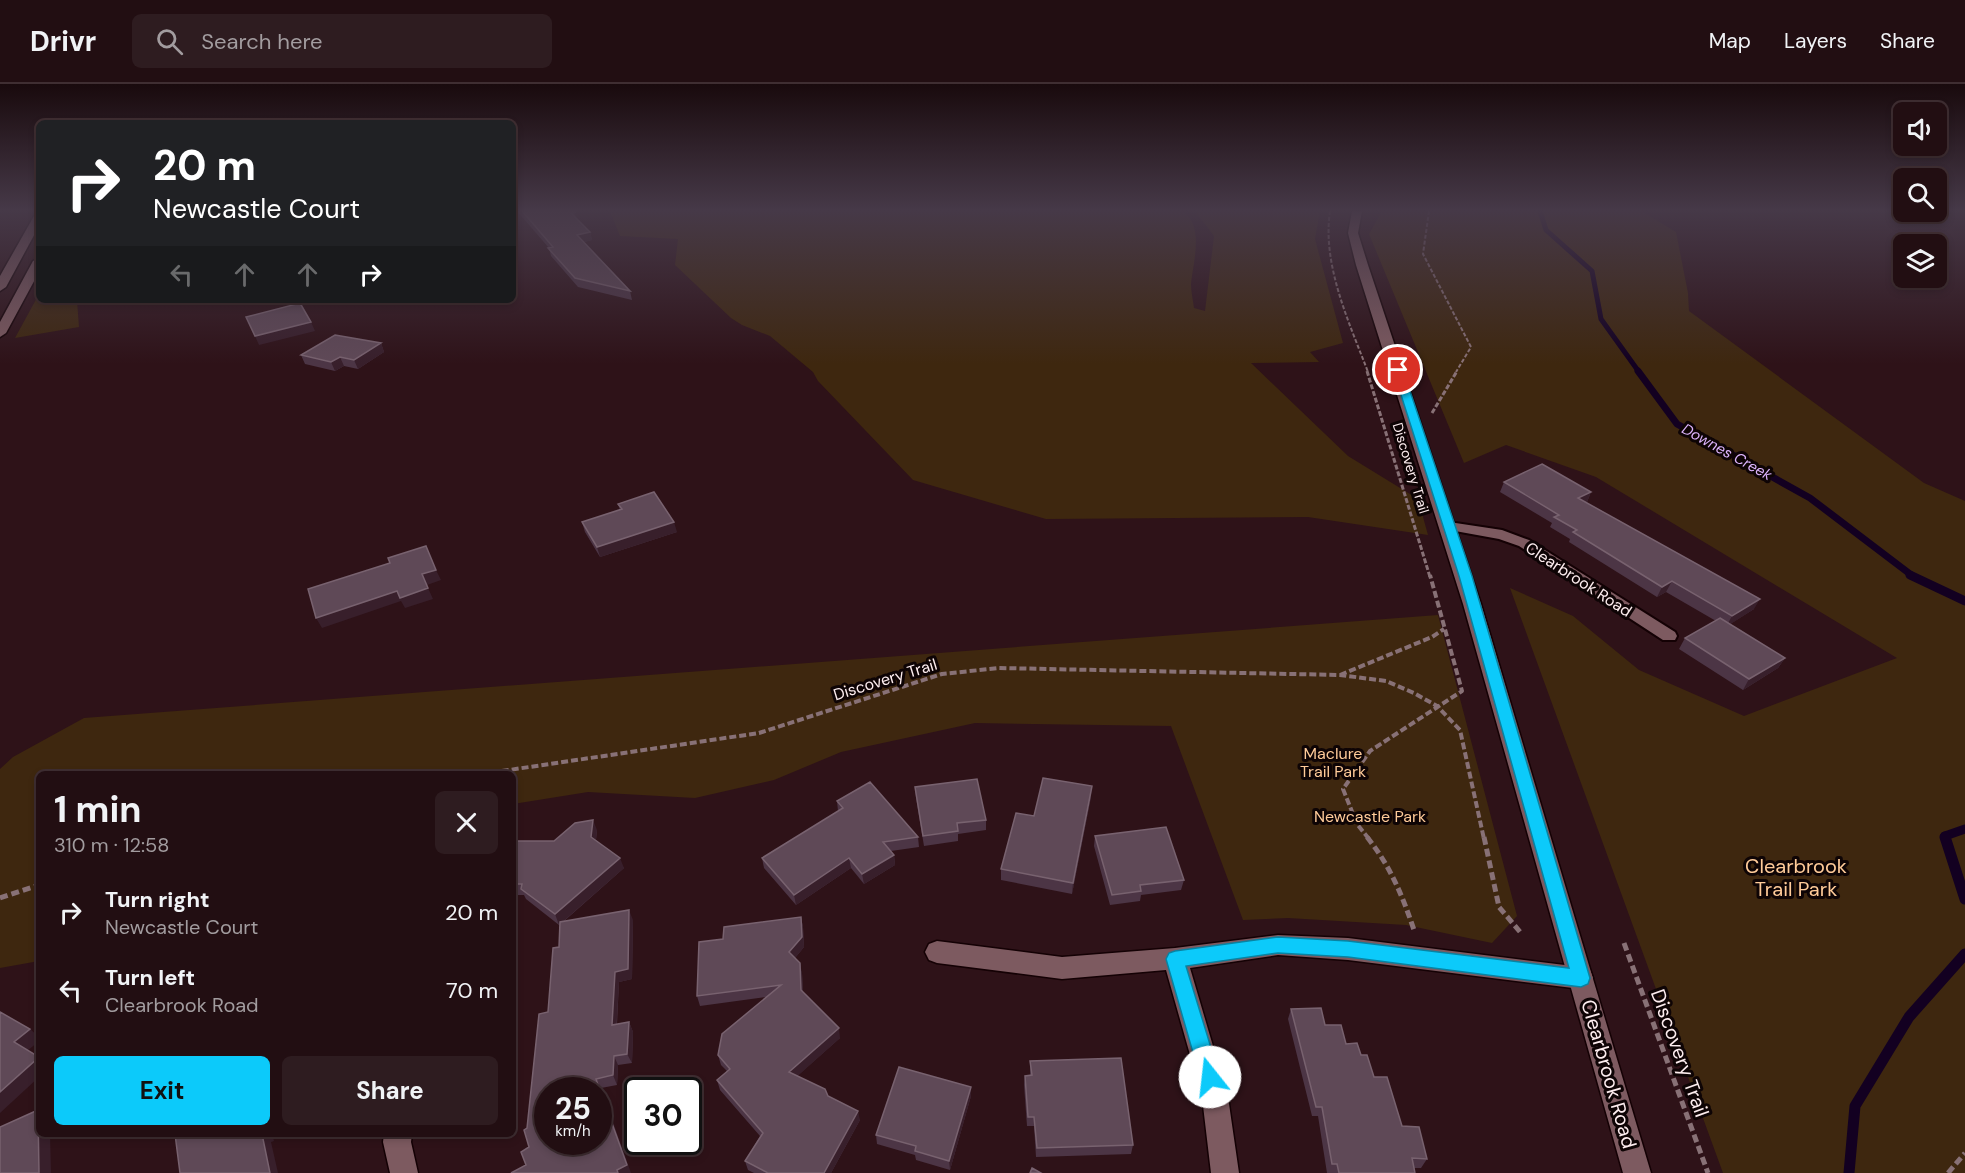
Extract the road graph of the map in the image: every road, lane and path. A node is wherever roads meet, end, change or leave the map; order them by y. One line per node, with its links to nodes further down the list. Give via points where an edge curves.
1 (13, 262): 6 (main road)
2 (1333, 262): 10 (path, Discovery Trail)
3 (1361, 262): 8 (main road, Clearbrook Road)
4 (1428, 262): 8 (path, via 1471,347)
5 (36, 267): 7 (main road)
6 (0, 286)
7 (0, 333)
8 (1419, 433): 9 (main road, Clearbrook Road)
9 (1449, 526): 11 (lane, Clearbrook Road, via 1524,543); 22 (main road, Clearbrook Road)
10 (1444, 629): 12 (path, Discovery Trail); 13 (path, Discovery Trail, via 1462,691)
11 (1669, 636)
12 (1340, 675): 13 (path, Discovery Trail, via 1386,681); 14 (path, Discovery Trail, via 999,668 942,674 759,733)
13 (1437, 706): 17 (path, Discovery Trail, via 1460,730 1499,907); 21 (path, via 1370,751 1343,789 1357,824 1383,857 1399,886)
14 (502, 771)
15 (36, 886): 16 (path)
16 (0, 898)
17 (1521, 933)
18 (1623, 943): 28 (path, Discovery Trail)
19 (937, 952): 20 (main road, via 1062,968)
20 (1175, 959): 21 (main road, via 1278,945); 26 (main road, via 1215,1097)
21 (1424, 959): 22 (main road)
22 (1581, 978): 27 (main road, Clearbrook Road)
23 (397, 1137): 25 (main road)
24 (1965, 1153): 29 (path)
25 (405, 1173)
26 (1225, 1173)
27 (1637, 1173)
28 (1708, 1173)
29 (1948, 1173)

